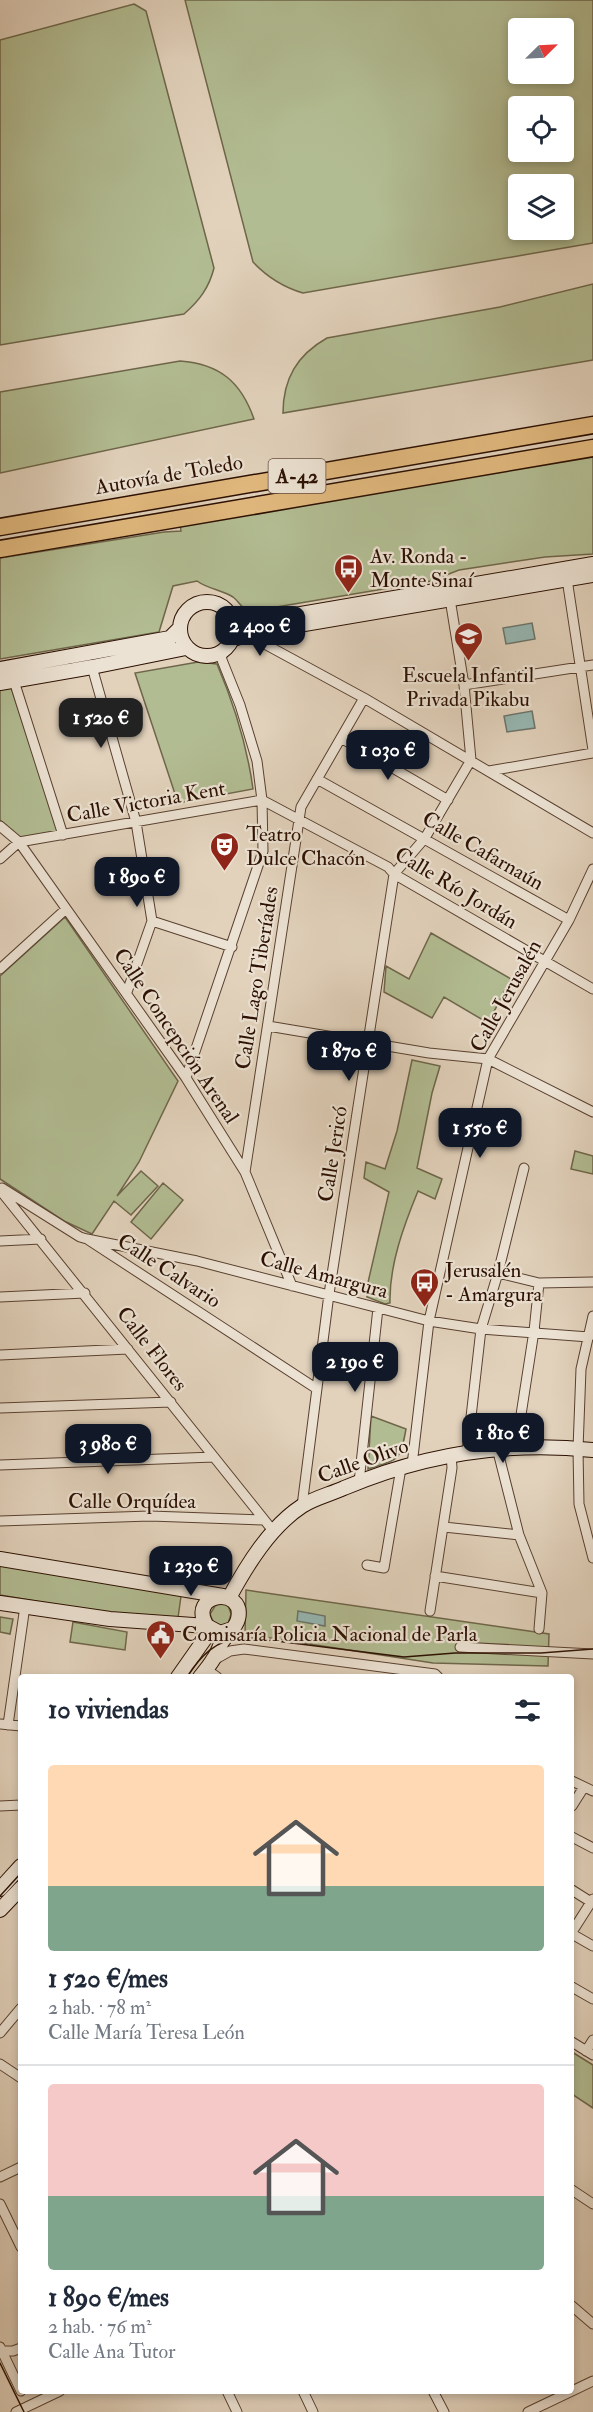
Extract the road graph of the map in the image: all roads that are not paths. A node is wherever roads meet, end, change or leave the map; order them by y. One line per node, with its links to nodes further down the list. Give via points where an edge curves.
1 (593, 425): 3 (highway, Autovía de Toledo / A-42)
2 (593, 447): 4 (highway, A-42)
3 (0, 527)
4 (0, 549)
5 (593, 564): 9 (main road, via 260,621)
6 (593, 575): 7 (main road)
7 (567, 579): 8 (main road); 17 (street)
8 (450, 599): 11 (main road); 20 (street)
9 (232, 618): 10 (main road, via 225,609 203,602 185,613); 12 (main road)
10 (179, 629): 13 (main road); 18 (main road, via 170,638)
11 (252, 633): 12 (main road); 21 (street, via 261,642)
12 (233, 639): 14 (main road)
13 (186, 648): 14 (main road, via 204,656); 16 (main road)
14 (221, 652): 27 (street, via 257,761)
15 (593, 665): 17 (street)
16 (92, 668): 19 (main road); 30 (street)
17 (580, 668): 20 (street); 23 (street)
18 (0, 669)
19 (7, 682): 33 (street)
20 (464, 685): 24 (street)
21 (364, 698): 22 (street, Calle Lago Tiberíades); 24 (street)
22 (341, 738): 26 (street, Calle Lago Tiberíades); 28 (street)
23 (593, 751): 25 (street)
24 (471, 760): 25 (street); 28 (street)
25 (489, 771): 32 (street)
26 (317, 779): 29 (street, Calle Lago Tiberíades, via 301,807); 34 (street, Calle Cafarnaún)
27 (262, 800): 29 (street); 30 (street, Calle Victoria Kent); 42 (street, via 263,851)
28 (448, 800): 34 (street)
29 (300, 819): 38 (street, Calle Río Jordán, via 388,867); 47 (street, Calle Lago Tiberíades)
30 (136, 822): 33 (street, Calle Victoria Kent); 41 (street)
31 (0, 826): 35 (street, Calle Concepción Arenal)
32 (593, 833)
33 (63, 835): 35 (street, Calle Victoria Kent)
34 (425, 838): 38 (street); 40 (street, Calle Cafarnaún)
35 (19, 842): 36 (street); 39 (street, Calle Concepción Arenal)
36 (0, 859)
37 (593, 869): 40 (street, Calle Jerusalén)
38 (394, 874): 43 (street, Calle Río Jordán); 48 (street, Calle Jericó)
39 (66, 909): 44 (street); 46 (street, Calle Concepción Arenal)
40 (569, 920): 43 (street, Calle Jerusalén)
41 (152, 921): 42 (street); 46 (street)
42 (232, 947): 50 (street)
43 (545, 961): 45 (street, Calle Río Jordán); 49 (street, Calle Jerusalén)
44 (0, 969)
45 (593, 989)
46 (126, 992): 50 (street, Calle Concepción Arenal)
47 (268, 1026): 48 (street); 53 (street, Calle Lago Tiberíades)
48 (369, 1042): 49 (street); 63 (street, Calle Jericó)
49 (488, 1059): 51 (street); 67 (street, Calle Jerusalén)
50 (186, 1078): 53 (street, Calle Concepción Arenal)
51 (593, 1112)
52 (524, 1168): 58 (street)
53 (245, 1172): 61 (street, Calle Concepción Arenal)
54 (0, 1188): 55 (street, Calle Flores); 56 (street, Calle Calvario)
55 (41, 1239): 57 (street); 62 (street, Calle Flores)
56 (87, 1239): 61 (street, Calle Amargura, via 198,1261); 73 (street, Calle Calvario)
57 (0, 1241)
58 (498, 1273): 60 (street); 68 (street)
59 (593, 1282): 60 (street)
60 (539, 1283): 69 (street)
61 (292, 1286): 63 (street, Calle Amargura)
62 (85, 1293): 64 (street); 71 (street, Calle Flores)
63 (329, 1294): 65 (street, Calle Amargura); 73 (street, Calle Jericó)
64 (0, 1298)
65 (378, 1308): 67 (street, Calle Amargura); 85 (street)
66 (593, 1316): 70 (street)
67 (429, 1321): 68 (street, Calle Amargura); 84 (street, Calle Jerusalén)
68 (481, 1329): 69 (street, Calle Amargura); 80 (street)
69 (534, 1331): 70 (street, Calle Amargura); 76 (street)
70 (590, 1339): 78 (street, via 581,1369)
71 (128, 1348): 72 (street); 74 (street, Calle Flores)
72 (0, 1355)
73 (317, 1389): 86 (street, Calle Jericó)
74 (171, 1402): 75 (street); 82 (street, Calle Flores)
75 (0, 1408)
76 (516, 1447): 77 (main road, Calle Olivo); 78 (main road, Calle Olivo)
77 (497, 1448): 80 (main road, Calle Olivo); 91 (street)
78 (578, 1449): 79 (main road, Calle Olivo); 92 (street, via 579,1504)
79 (593, 1450)
80 (467, 1452): 81 (main road, Calle Olivo)
81 (452, 1454): 84 (main road, Calle Olivo); 89 (street)
82 (214, 1457): 83 (street); 87 (street, Calle Flores)
83 (0, 1465)
84 (406, 1467): 85 (main road, Calle Olivo); 94 (street, Calle Jerusalén, via 384,1568)
85 (359, 1482): 86 (main road, Calle Olivo)
86 (302, 1506): 90 (main road, Calle Olivo)
87 (264, 1520): 88 (street, Calle Orquídea, via 150,1516); 90 (street, Calle Flores)
88 (0, 1521)
89 (444, 1527): 91 (street); 95 (street)
90 (274, 1532): 97 (main road, Calle Olivo)
91 (519, 1535): 96 (street)
92 (593, 1558)
93 (0, 1559): 97 (main road)
94 (367, 1565)
95 (435, 1576): 96 (street); 100 (street)
96 (542, 1593): 103 (street)
97 (226, 1598): 101 (main road, via 211,1599 204,1606 202,1616); 102 (main road, via 239,1614)
98 (0, 1603): 99 (main road)
99 (25, 1606): 101 (main road); 109 (street)
100 (430, 1611)
101 (209, 1628): 102 (main road, via 220,1633); 107 (main road)
102 (232, 1629): 106 (main road)
103 (538, 1629)
104 (460, 1647): 105 (street)
105 (593, 1654)
106 (209, 1671): 108 (street, via 226,1653 244,1649)
107 (180, 1674)
108 (435, 1674)
109 (4, 1724)
110 (574, 1782): 111 (street)
111 (589, 1789): 112 (street)
112 (574, 1804)
113 (18, 1805): 114 (street)
114 (0, 1806)
115 (574, 1838): 116 (street)
116 (593, 1848)
117 (18, 1869): 118 (main road)
118 (0, 1889)
119 (18, 1891): 122 (main road)
120 (574, 1891): 121 (street)
121 (592, 1901): 123 (street)
122 (0, 1910)
123 (574, 1930)
124 (574, 1934): 125 (street)
125 (593, 1946)
126 (574, 1988): 127 (street)
127 (593, 2000)
128 (18, 2012): 129 (street)
129 (0, 2033)
130 (593, 2040): 132 (street)
131 (574, 2043): 132 (street)
132 (590, 2053)
133 (0, 2064): 134 (street)
134 (18, 2076)
135 (18, 2169): 136 (street)
136 (0, 2177)
137 (574, 2191): 139 (street)
138 (0, 2204): 140 (street)
139 (593, 2205)
140 (18, 2241)
141 (574, 2308): 142 (street)
142 (593, 2324)
143 (1, 2349): 144 (street); 146 (street)
144 (18, 2349)
145 (593, 2381): 147 (street)
146 (18, 2385)
147 (574, 2390)
148 (22, 2394): 154 (street)
149 (55, 2394): 154 (street)
150 (228, 2394): 156 (street)
151 (304, 2394): 157 (street)
152 (435, 2394): 158 (street)
153 (566, 2394): 159 (street)
154 (30, 2409): 155 (street)
155 (16, 2412)
156 (237, 2412)
157 (313, 2412)
158 (444, 2412)
159 (528, 2412)

